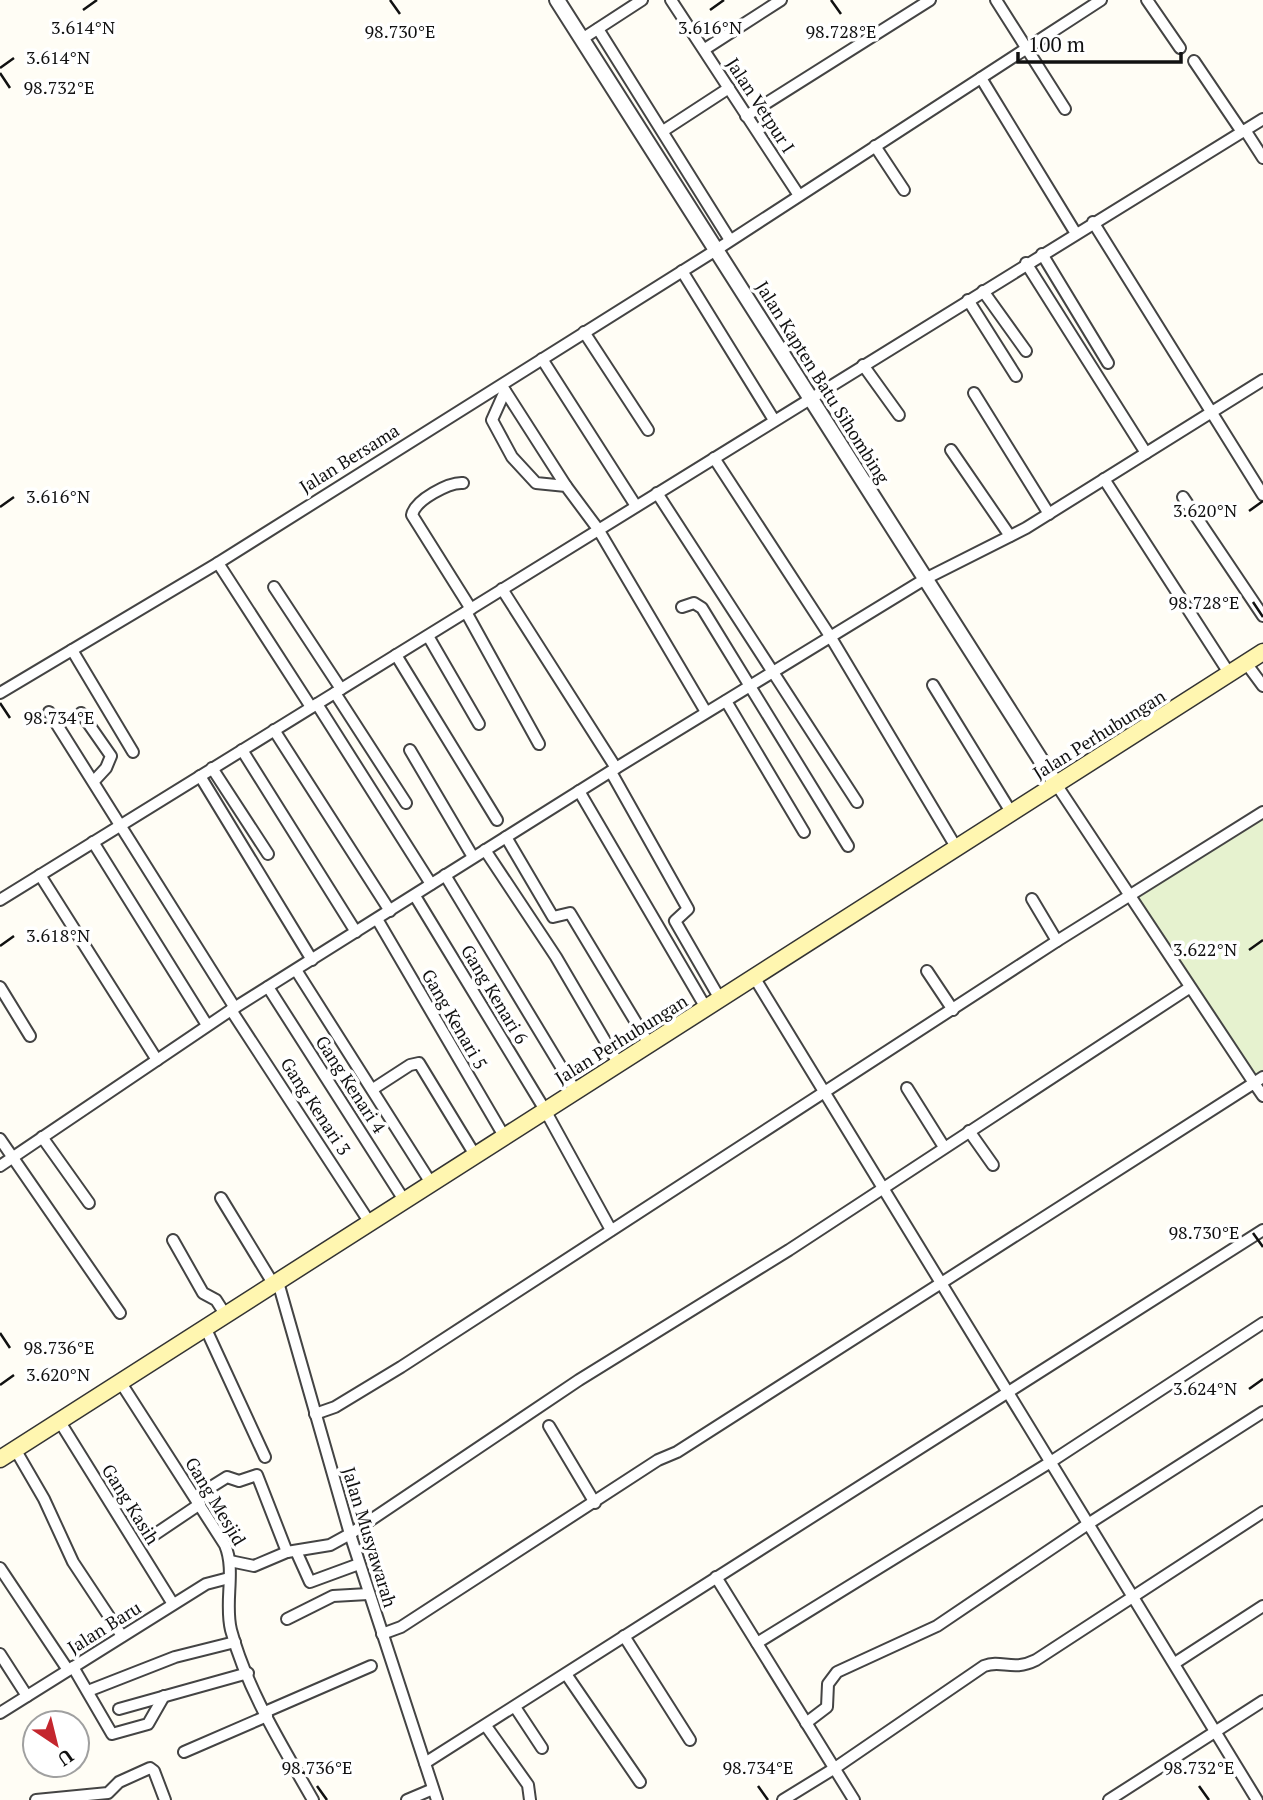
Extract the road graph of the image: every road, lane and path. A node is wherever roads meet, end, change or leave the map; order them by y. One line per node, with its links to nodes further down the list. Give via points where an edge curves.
1 (557, 0): 10 (street, Jalan Kapten Batu Sihombing)
2 (642, 0): 9 (street)
3 (671, 0): 13 (street, Jalan Vetpur I)
4 (781, 0): 13 (street)
5 (930, 0): 18 (street)
6 (996, 0): 11 (street)
7 (1101, 0): 11 (street, Jalan Bersama)
8 (1147, 0): 12 (street)
9 (598, 29): 10 (street); 20 (street)
10 (582, 39): 29 (street, Jalan Kapten Batu Sihombing)
11 (1027, 47): 15 (street, Jalan Bersama); 17 (street)
12 (1180, 48)
13 (705, 49): 16 (street, Jalan Vetpur I)
14 (1194, 61): 21 (street)
15 (981, 78): 22 (street, Jalan Bersama); 27 (street)
16 (729, 88): 18 (street, Jalan Vetpur I); 20 (street)
17 (1065, 109)
18 (746, 116): 25 (street, Jalan Vetpur I)
19 (1263, 119): 21 (street)
20 (663, 131): 28 (street)
21 (1243, 131): 23 (street); 26 (street)
22 (875, 146): 24 (street); 25 (street, Jalan Bersama)
23 (1263, 158)
24 (904, 190)
25 (798, 194): 28 (street, Jalan Bersama)
26 (1093, 222): 27 (street); 45 (street)
27 (1075, 232): 30 (street)
28 (730, 240): 29 (street, Jalan Bersama)
29 (716, 250): 32 (street, Jalan Bersama); 44 (street, Jalan Kapten Batu Sihombing)
30 (1042, 254): 31 (street); 38 (street)
31 (1026, 263): 33 (street); 50 (street)
32 (682, 271): 35 (street, Jalan Bersama); 47 (street)
33 (983, 291): 34 (street); 36 (street)
34 (968, 300): 39 (street); 40 (street)
35 (584, 332): 37 (street, Jalan Bersama); 48 (street)
36 (1026, 351)
37 (542, 359): 42 (street, Jalan Bersama); 58 (street)
38 (1108, 363)
39 (863, 365): 44 (street); 46 (street)
40 (1016, 376)
41 (1263, 380): 45 (street)
42 (503, 387): 54 (street); 54 (street, via 492,420 507,449 536,483); 62 (street, Jalan Bersama)
43 (974, 393): 59 (street)
44 (810, 398): 47 (street); 63 (street, Jalan Kapten Batu Sihombing)
45 (1209, 413): 50 (street); 56 (street)
46 (899, 415)
47 (774, 420): 51 (street)
48 (648, 430)
49 (951, 450): 61 (street)
50 (1146, 453): 52 (street)
51 (715, 457): 55 (street); 70 (street)
52 (1104, 479): 59 (street); 76 (street)
53 (463, 483): 67 (street, via 439,491 416,506 412,515)
54 (566, 486): 60 (street)
55 (657, 493): 58 (street); 75 (street)
56 (1263, 495)
57 (1183, 496): 68 (street)
58 (636, 506): 60 (street)
59 (1049, 514): 61 (street)
60 (598, 529): 65 (street); 85 (street)
61 (1010, 536): 63 (street)
62 (218, 563): 71 (street, Jalan Bersama); 83 (street)
63 (925, 579): 70 (street); 97 (street, Jalan Kapten Batu Sihombing)
64 (274, 587): 80 (street)
65 (502, 589): 67 (street); 94 (street)
66 (682, 607): 77 (street, via 694,603 702,608)
67 (468, 610): 69 (street); 89 (street)
68 (1263, 616)
69 (428, 636): 73 (street); 87 (street)
70 (830, 636): 75 (street); 109 (street)
71 (72, 650): 81 (street, Jalan Bersama); 92 (street)
72 (1263, 652): 74 (main road, Jalan Perhubungan)
73 (396, 655): 80 (street); 103 (street)
74 (1246, 663): 76 (main road, Jalan Perhubungan); 79 (street)
75 (774, 671): 77 (street); 99 (street)
76 (1229, 673): 97 (main road, Jalan Perhubungan)
77 (751, 685): 82 (street); 108 (street)
78 (933, 685): 101 (street)
79 (1263, 686)
80 (338, 690): 83 (street); 100 (street)
81 (0, 693)
82 (726, 701): 85 (street); 105 (street)
83 (314, 705): 88 (street); 115 (street)
84 (49, 712): 96 (street, Gang Kenari 3)
85 (706, 712): 94 (street)
86 (80, 713): 96 (street, via 111,756)
87 (479, 724)
88 (274, 730): 90 (street); 120 (street)
89 (539, 744)
90 (242, 750): 93 (street); 122 (street)
91 (410, 750): 112 (street)
92 (134, 752)
93 (212, 768): 95 (street); 111 (street)
94 (613, 770): 98 (street); 131 (street, via 688,909 676,921)
95 (200, 776): 104 (street); 124 (street)
96 (94, 780): 104 (street, Gang Kenari 3)
97 (1056, 784): 101 (main road, Jalan Perhubungan); 118 (street)
98 (579, 791): 106 (street); 132 (street)
99 (857, 802)
100 (406, 803)
101 (1010, 812): 109 (main road, Jalan Perhubungan)
102 (1263, 812): 118 (street)
103 (496, 820)
104 (122, 824): 107 (street); 133 (street, Gang Kenari 3)
105 (804, 832)
106 (506, 836): 110 (street); 137 (street, via 553,917 570,913)
107 (93, 842): 113 (street); 135 (street)
108 (848, 846)
109 (956, 847): 127 (main road, Jalan Perhubungan)
110 (485, 850): 112 (street); 139 (street, via 556,957)
111 (268, 855)
112 (473, 857): 114 (street)
113 (40, 875): 116 (street); 138 (street)
114 (444, 875): 115 (street); 143 (street)
115 (431, 884): 117 (street)
116 (1, 896)
117 (415, 896): 120 (street); 146 (street, Gang Kenari 6)
118 (1128, 896): 123 (street); 130 (street)
119 (1032, 900): 123 (street)
120 (390, 911): 121 (street)
121 (377, 919): 122 (street); 149 (street, Gang Kenari 5)
122 (356, 932): 124 (street)
123 (1057, 941): 134 (street)
124 (312, 960): 125 (street)
125 (296, 970): 129 (street); 142 (street)
126 (927, 971): 134 (street)
127 (754, 977): 131 (main road, Jalan Perhubungan); 144 (street)
128 (0, 987): 136 (street)
129 (268, 987): 133 (street); 159 (street, Gang Kenari 4)
130 (1189, 988): 140 (street); 147 (street)
131 (720, 999): 132 (main road, Jalan Perhubungan)
132 (706, 1008): 137 (main road, Jalan Perhubungan)
133 (233, 1009): 135 (street); 161 (street, Gang Kenari 3)
134 (953, 1010): 144 (street)
135 (207, 1025): 138 (street)
136 (30, 1036)
137 (649, 1044): 139 (main road, Jalan Perhubungan)
138 (157, 1060): 148 (street)
139 (618, 1063): 143 (main road, Jalan Perhubungan)
140 (1259, 1080): 145 (street); 166 (street)
141 (907, 1088): 151 (street)
142 (373, 1089): 152 (street, via 419,1063); 156 (street)
143 (575, 1090): 146 (main road, Jalan Perhubungan)
144 (827, 1092): 157 (street); 162 (street)
145 (1263, 1096)
146 (545, 1110): 149 (main road, Jalan Perhubungan); 162 (street, Gang Kenari 6)
147 (969, 1131): 151 (street); 154 (street)
148 (47, 1135): 153 (street); 160 (street)
149 (504, 1136): 152 (main road, Jalan Perhubungan)
150 (0, 1139): 153 (street)
151 (944, 1147): 157 (street)
152 (475, 1154): 156 (main road, Jalan Perhubungan)
153 (14, 1157): 155 (street); 167 (street)
154 (993, 1165)
155 (0, 1166)
156 (431, 1184): 159 (main road, Jalan Perhubungan)
157 (884, 1188): 166 (street); 185 (street, via 579,1380)
158 (221, 1198): 165 (street, Jalan Musyawarah)
159 (404, 1200): 161 (main road, Jalan Perhubungan)
160 (89, 1203)
161 (370, 1223): 165 (main road, Jalan Perhubungan)
162 (611, 1230): 174 (street, via 390,1374 335,1407)
163 (1263, 1230): 172 (street)
164 (173, 1240): 168 (street, via 203,1293 216,1300)
165 (276, 1284): 168 (main road, Jalan Perhubungan); 174 (street, Jalan Musyawarah)
166 (941, 1285): 172 (street); 182 (street)
167 (120, 1313)
168 (225, 1314): 170 (main road, Jalan Perhubungan)
169 (1263, 1322): 180 (street)
170 (205, 1327): 171 (main road, Jalan Perhubungan); 178 (street)
171 (121, 1383): 175 (main road, Jalan Perhubungan); 181 (street, Gang Mesjid)
172 (1006, 1392): 180 (street); 192 (street)
173 (1263, 1412): 184 (street)
174 (315, 1413): 185 (street, Jalan Musyawarah)
175 (60, 1422): 177 (main road, Jalan Perhubungan); 195 (street, Gang Kasih)
176 (549, 1426): 182 (street)
177 (15, 1449): 179 (main road, Jalan Perhubungan); 199 (street, via 73,1562)
178 (265, 1457)
179 (0, 1458)
180 (1049, 1463): 184 (street); 202 (street)
181 (197, 1501): 186 (street); 187 (street, via 227,1477 239,1481 257,1475); 188 (street, Gang Mesjid)
182 (595, 1503): 198 (street, via 401,1627)
183 (1263, 1512): 194 (street)
184 (1088, 1524): 194 (street); 217 (street, via 926,1633 836,1672 828,1684 827,1707)
185 (349, 1534): 187 (street, via 330,1545); 189 (street, Jalan Musyawarah)
186 (151, 1537)
187 (292, 1552): 188 (street, via 254,1566); 189 (street, via 310,1582)
188 (230, 1561): 191 (street, Gang Mesjid)
189 (359, 1564): 193 (street, Jalan Musyawarah)
190 (0, 1568): 206 (street)
191 (229, 1577): 195 (street, Jalan Baru, via 212,1581); 201 (street, Gang Mesjid, via 228,1608)
192 (716, 1577): 200 (street); 202 (street)
193 (368, 1594): 197 (street, via 334,1597); 198 (street, Jalan Musyawarah)
194 (1132, 1600): 204 (street); 224 (street, via 1026,1665 984,1666)
195 (173, 1604): 199 (street, Jalan Baru)
196 (1263, 1606): 204 (street)
197 (287, 1619)
198 (382, 1634): 223 (street, Jalan Musyawarah)
199 (122, 1636): 206 (street, Jalan Baru)
200 (624, 1636): 208 (street); 220 (street)
201 (235, 1642): 207 (street, Gang Mesjid); 209 (street, via 175,1657)
202 (757, 1643): 217 (street)
203 (0, 1654): 210 (street)
204 (1175, 1663): 219 (street)
205 (371, 1666): 216 (street)
206 (71, 1669): 209 (street); 210 (street, Jalan Baru)
207 (248, 1673): 211 (street); 216 (street, Gang Mesjid)
208 (566, 1674): 213 (street); 225 (street)
209 (88, 1691): 211 (street, via 112,1734 148,1724)
210 (27, 1696): 214 (street, Jalan Baru)
211 (164, 1696): 215 (street)
212 (1263, 1701): 219 (street)
213 (515, 1707): 218 (street); 221 (street)
214 (1, 1709)
215 (119, 1709)
216 (266, 1714): 222 (street); 231 (street, Gang Mesjid)
217 (806, 1723): 224 (street)
218 (486, 1726): 223 (street); 233 (street, via 528,1785)
219 (1216, 1732): 236 (street); 237 (street)
220 (690, 1740)
221 (542, 1748)
222 (184, 1752)
223 (425, 1763): 226 (street, Jalan Musyawarah)
224 (835, 1768): 234 (street); 235 (street)
225 (640, 1782)
226 (435, 1794): 232 (street)
227 (1263, 1796): 237 (street)
228 (62, 1798): 229 (street); 230 (street, via 108,1793 119,1782 150,1768)
229 (36, 1800)
230 (165, 1800)
231 (313, 1800)
232 (407, 1800)
233 (530, 1800)
234 (783, 1800)
235 (855, 1800)
236 (1109, 1800)
237 (1257, 1800)

